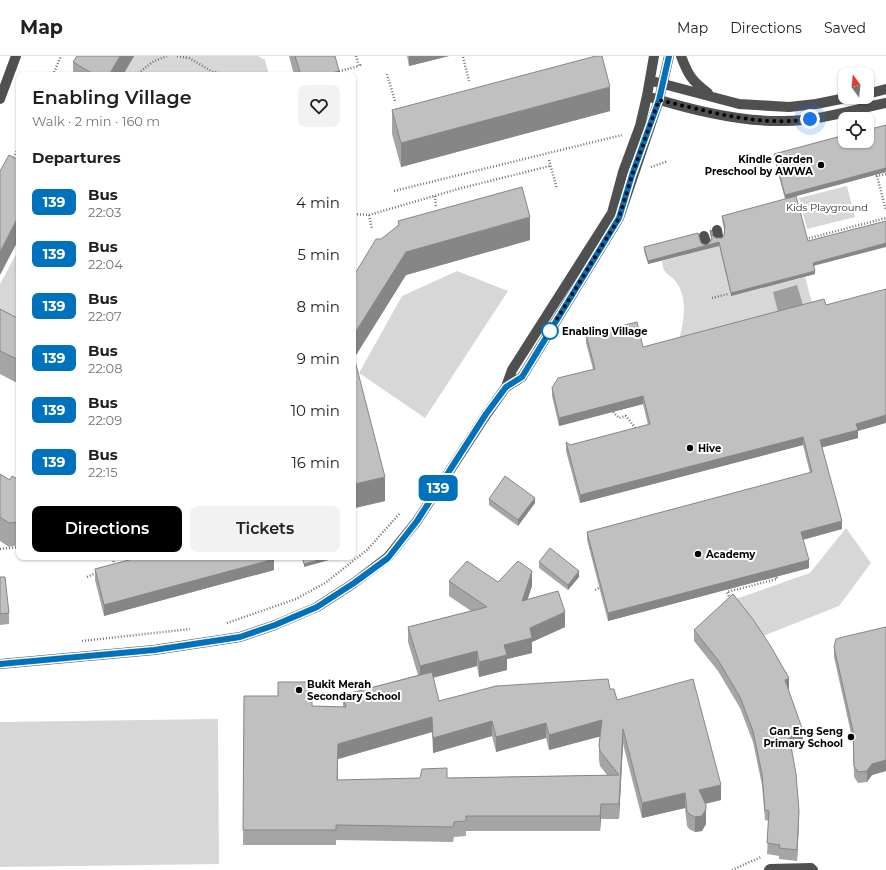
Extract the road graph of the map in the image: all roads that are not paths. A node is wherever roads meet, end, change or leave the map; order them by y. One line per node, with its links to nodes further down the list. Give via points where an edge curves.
1 (16, 56): 11 (street)
2 (654, 56): 5 (street)
3 (669, 56): 6 (street)
4 (681, 56): 10 (street, via 696,84)
5 (650, 80): 6 (street); 9 (street)
6 (663, 83): 10 (street); 13 (street)
7 (886, 89): 8 (street)
8 (874, 92)
9 (647, 96): 13 (street); 15 (street, via 612,213 512,370)
10 (713, 97): 12 (street, via 739,104 783,107)
11 (0, 99)
12 (838, 99)
13 (659, 100): 14 (street, via 752,120 784,122 819,118); 15 (street, via 619,218 522,377)
14 (886, 103)
15 (506, 387): 16 (street, via 417,521 388,558 317,607 240,637 154,650)
16 (0, 664)
17 (769, 870): 18 (street)
18 (813, 870)

